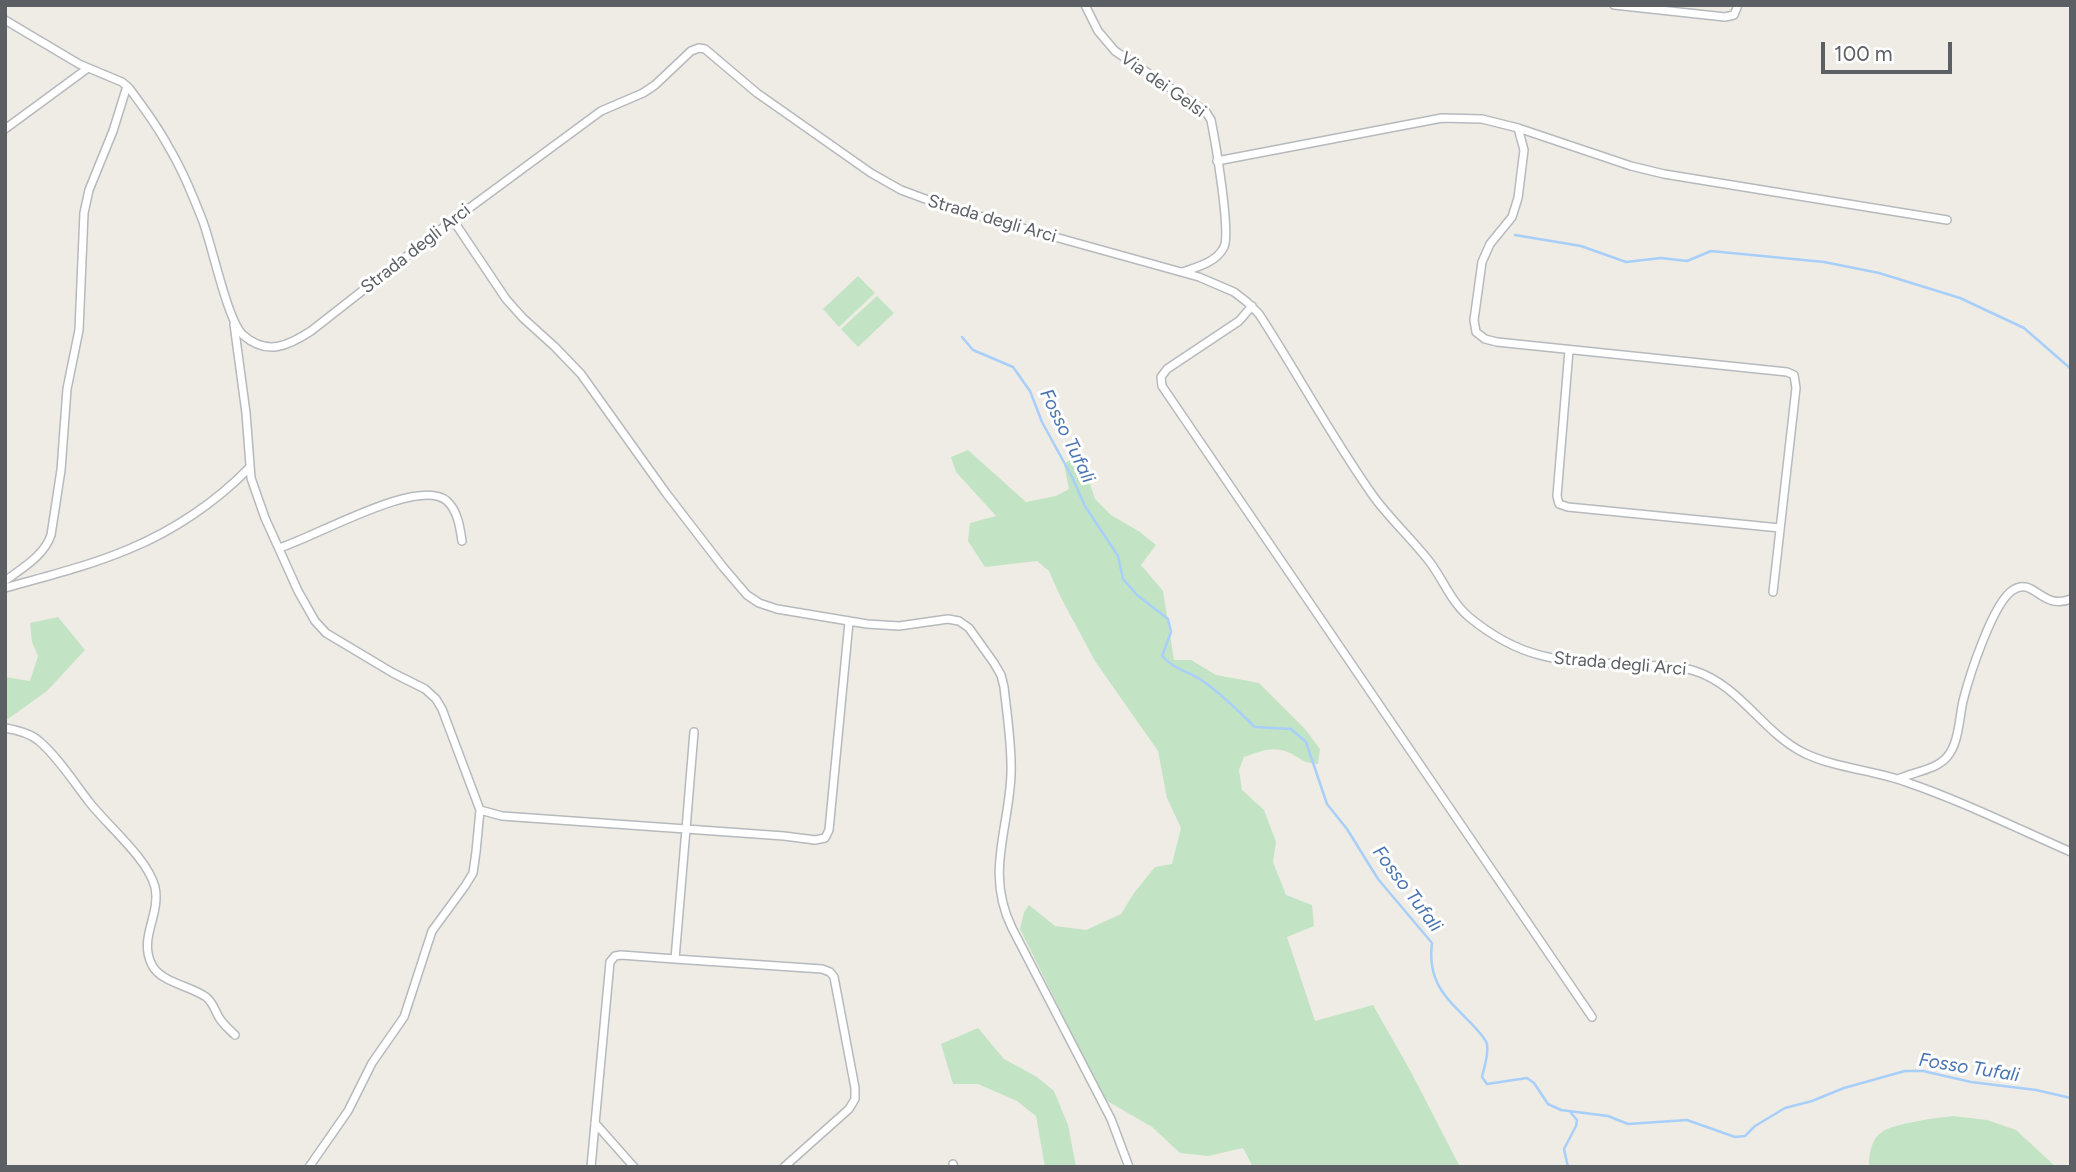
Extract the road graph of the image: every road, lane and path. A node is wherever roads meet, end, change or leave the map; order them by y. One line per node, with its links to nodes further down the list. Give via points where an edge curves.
1 (1085, 5): 9 (street, Via dei Gelsi, via 1115,51 1208,114)
2 (1614, 5): 3 (street, via 1728,17)
3 (1738, 5)
4 (5, 20): 5 (street)
5 (88, 68): 6 (street); 8 (street)
6 (127, 86): 14 (street, via 178,165 206,229); 20 (street, via 84,213 80,318 67,389 52,531 41,552)
7 (1518, 128): 9 (street, via 1482,119 1442,118); 11 (street, via 1664,174); 15 (street, via 1524,150 1518,198 1512,218 1485,255 1474,327 1490,341)
8 (5, 129)
9 (1217, 161): 12 (street, Via dei Gelsi, via 1225,245 1213,259)
10 (453, 220): 12 (street, Strada degli Arci, via 601,111 655,85 685,55 699,48 708,50 751,88 856,163 907,193); 14 (street, Strada degli Arci, via 290,344 257,343); 24 (street, via 502,294 581,374 742,589 770,607)
11 (1947, 220)
12 (1182, 272): 13 (street, Strada degli Arci, via 1223,287)
13 (1252, 306): 27 (street, Strada degli Arci, via 1374,497 1428,560 1458,606 1490,633 1518,649 1550,659 1696,671 1733,692 1804,753); 32 (street, via 1239,321 1167,369 1161,386)
14 (234, 324): 16 (street)
15 (1569, 350): 17 (street, via 1559,504); 17 (street, via 1791,373 1796,388)
16 (249, 468): 19 (street); 21 (street, via 219,495 143,543)
17 (1780, 528): 22 (street)
18 (462, 541): 19 (street, via 452,506 442,497 426,494 378,507)
19 (279, 548): 28 (street, via 298,592 322,630 436,699)
20 (5, 581)
21 (5, 588)
22 (1773, 592)
23 (2071, 599): 27 (street, via 2050,601 2024,586 2008,593 1989,625 1949,754)
24 (849, 622): 29 (street, via 827,836 815,840); 39 (street, via 900,626 959,621 969,628 1000,673 1011,772 999,861 1001,901 1108,1112)
25 (5, 728): 33 (street, via 29,735 44,746 140,861 156,893 147,944 153,968 206,997)
26 (694, 732): 29 (street)
27 (1898, 779): 30 (street, Strada degli Arci)
28 (480, 810): 29 (street, via 502,816); 35 (street, via 473,873 432,931 404,1017)
29 (687, 829): 31 (street)
30 (2071, 852)
31 (675, 959): 34 (street, via 621,955 610,962); 38 (street, via 822,969 834,977 855,1100)
32 (1592, 1017)
33 (235, 1035)
34 (595, 1123): 36 (street); 37 (street)
35 (309, 1167)
36 (591, 1167)
37 (634, 1167)
38 (784, 1167)
39 (1129, 1167)

